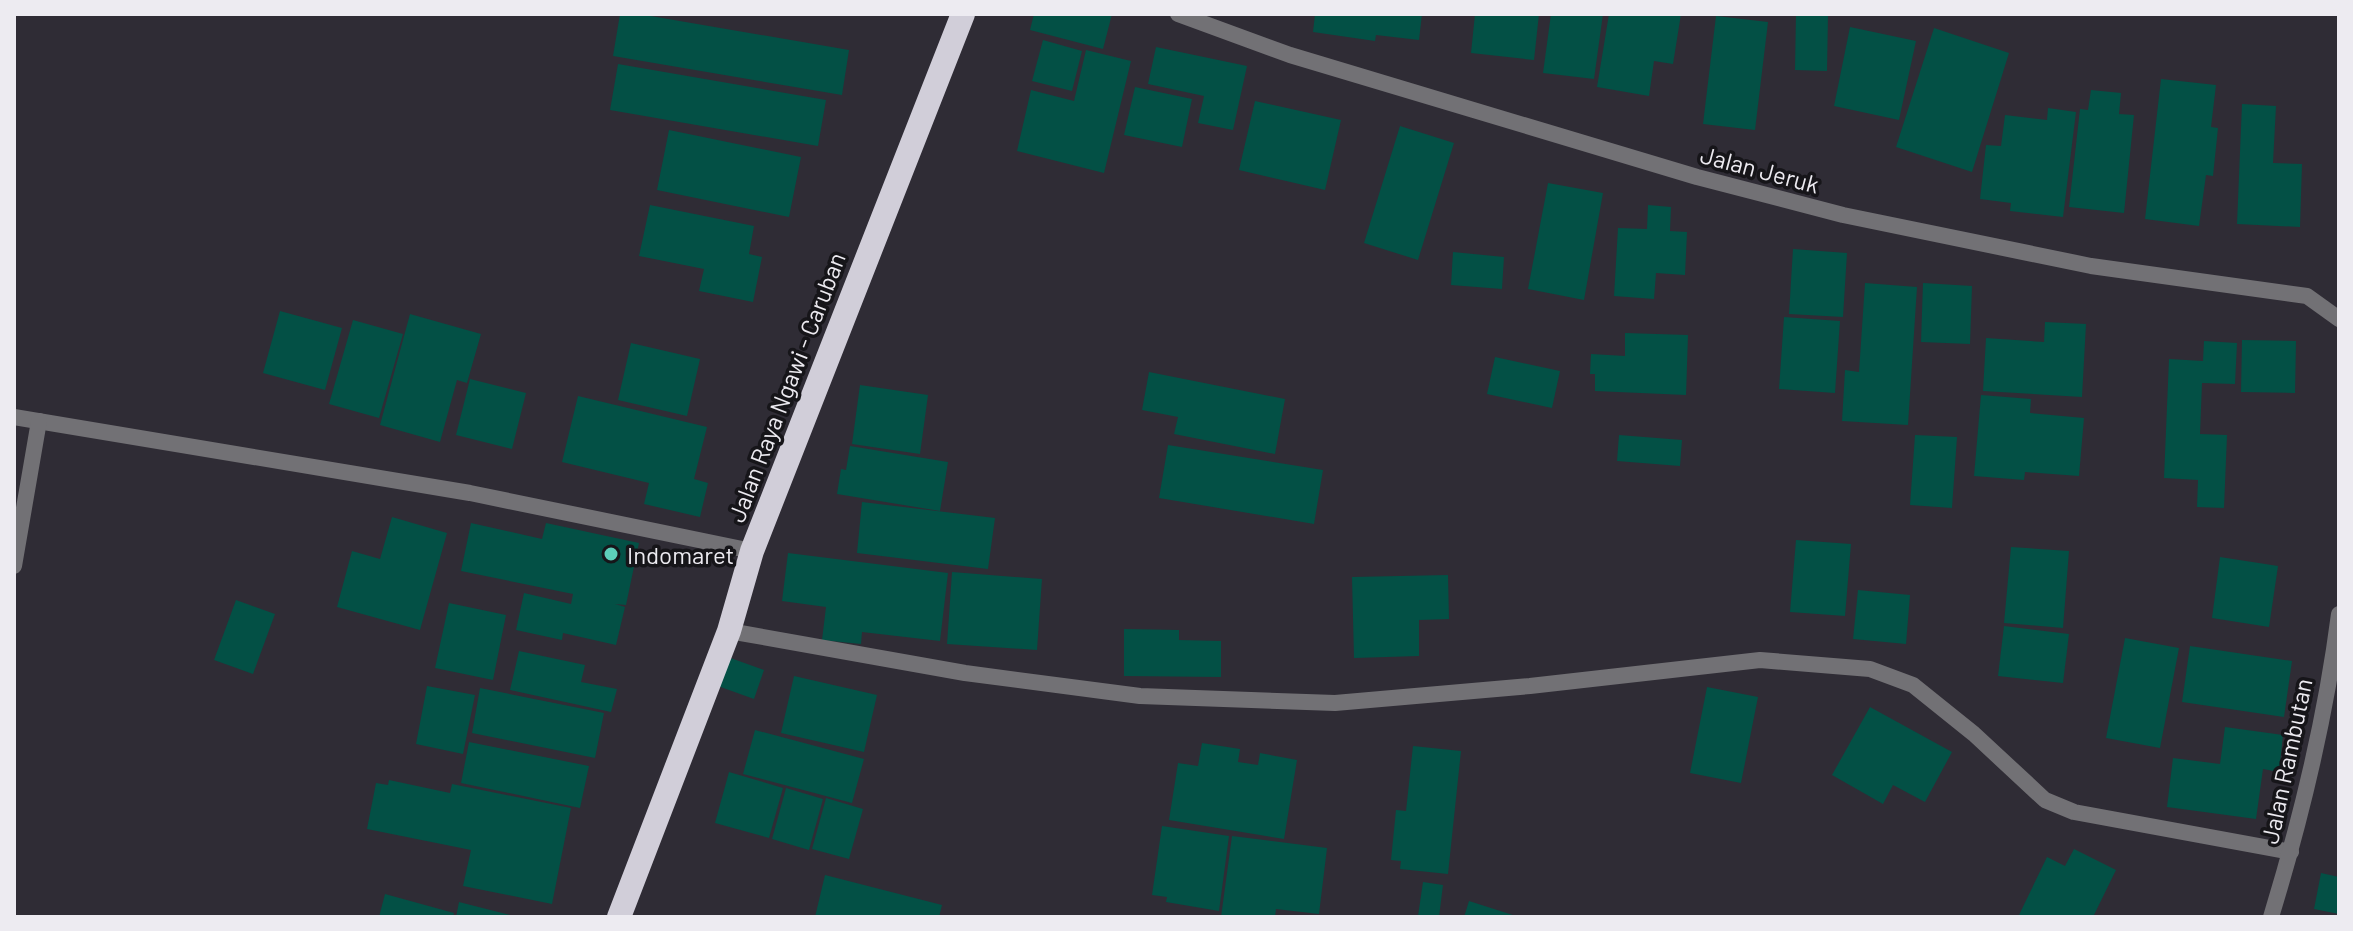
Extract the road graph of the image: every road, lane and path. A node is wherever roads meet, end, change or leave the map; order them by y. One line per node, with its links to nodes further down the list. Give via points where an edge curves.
1 (963, 14): 6 (highway, Jalan Raya Ngawi - Caruban)
2 (1178, 14): 3 (street, Jalan Jeruk, via 1290,55 1697,177 1843,215 2091,266 2307,296)
3 (2339, 319)
4 (14, 417): 5 (street)
5 (39, 421): 6 (street, via 470,493); 7 (street)
6 (752, 551): 9 (highway, Jalan Raya Ngawi - Caruban)
7 (14, 566)
8 (2339, 614): 10 (street, Jalan Rambutan)
9 (729, 631): 10 (street, via 965,673 1140,696 1335,703 1760,660 1870,669 1913,685 2045,800 2074,812); 11 (highway, Jalan Raya Ngawi - Caruban)
10 (2291, 852): 12 (street, Jalan Rambutan)
11 (619, 917)
12 (2271, 917)

